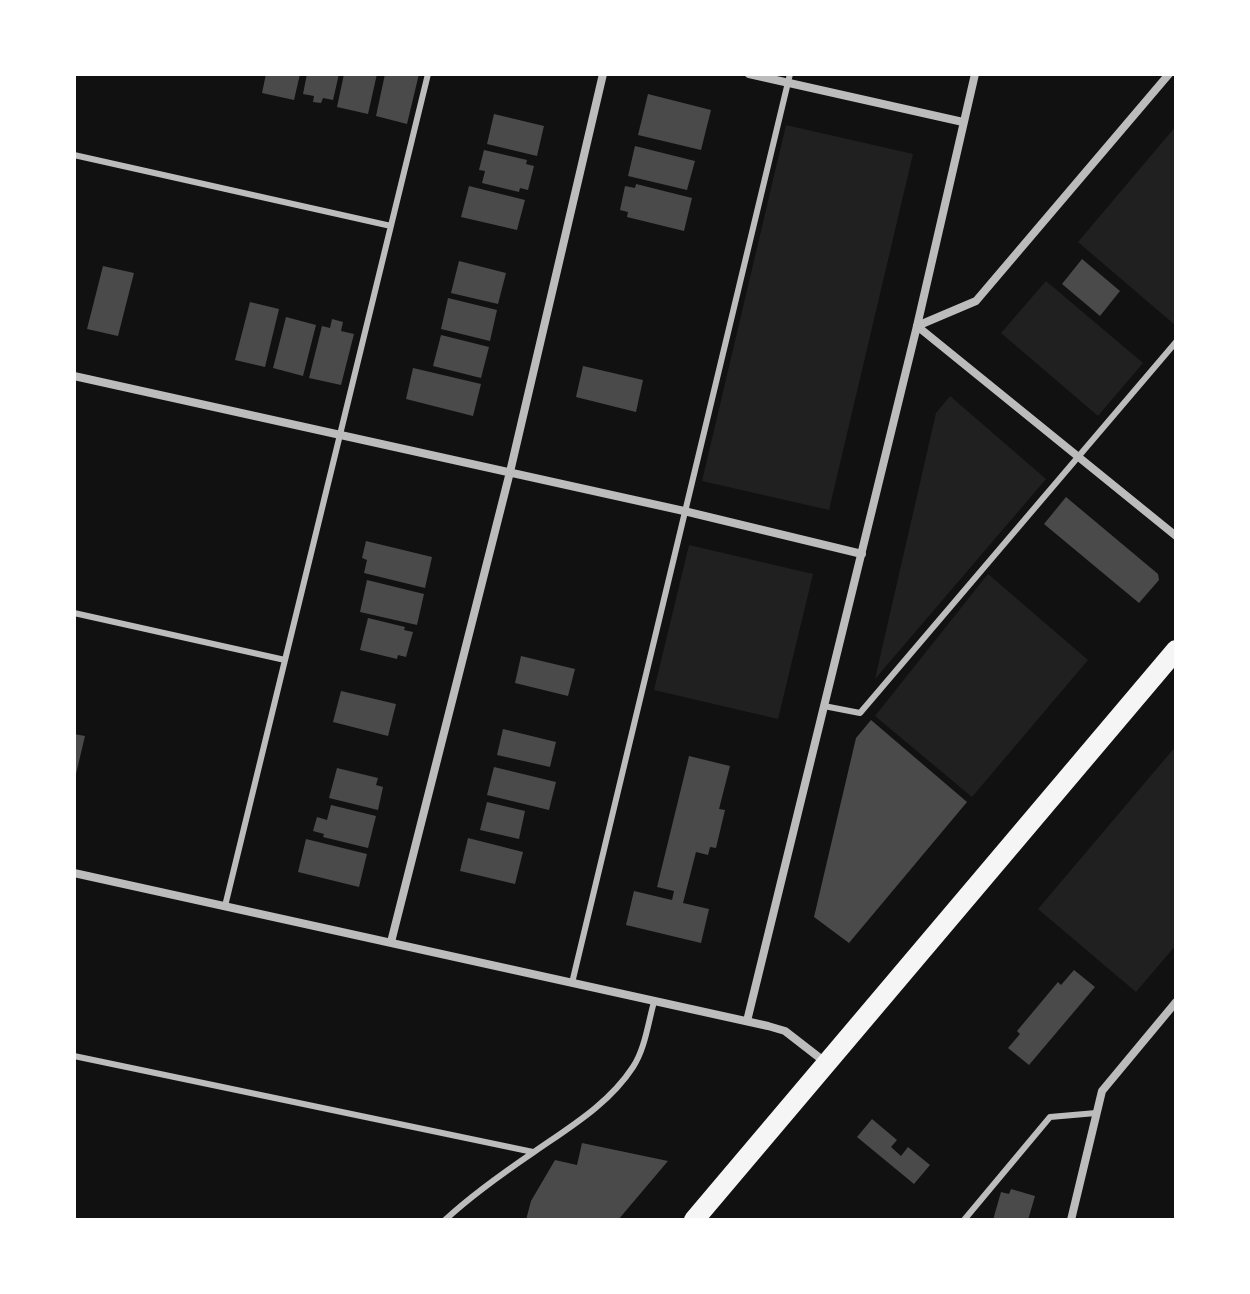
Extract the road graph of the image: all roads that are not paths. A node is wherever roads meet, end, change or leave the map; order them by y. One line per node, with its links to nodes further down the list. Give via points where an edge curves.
1 (428, 74): 9 (lane)
2 (603, 74): 15 (street)
3 (749, 74): 6 (street)
4 (975, 74): 7 (street)
5 (1169, 74): 10 (street, via 976,301)
6 (789, 78): 7 (street); 16 (lane)
7 (963, 122): 10 (street)
8 (74, 155): 9 (lane)
9 (391, 226): 13 (lane)
10 (917, 326): 14 (street); 18 (street)
11 (1176, 342): 14 (lane)
12 (74, 376): 13 (street)
13 (340, 434): 15 (street); 21 (lane)
14 (1079, 457): 17 (street); 22 (lane, via 860,713)
15 (510, 472): 16 (street); 25 (street)
16 (684, 511): 18 (street); 26 (lane)
17 (1176, 536)
18 (862, 554): 22 (street)
19 (74, 613): 21 (lane)
20 (1176, 650): 31 (main road)
21 (285, 660): 24 (lane)
22 (824, 706): 29 (street)
23 (74, 873): 24 (street)
24 (225, 906): 25 (street)
25 (391, 942): 26 (street)
26 (572, 983): 27 (street)
27 (654, 1002): 29 (street); 33 (lane, via 633,1068 600,1104)
28 (1176, 1002): 32 (street, via 1102,1091)
29 (747, 1021): 31 (street, via 785,1031)
30 (74, 1056): 33 (lane)
31 (827, 1064): 35 (main road)
32 (1096, 1113): 36 (lane, via 1050,1117); 37 (street)
33 (533, 1152): 34 (lane, via 486,1184)
34 (449, 1219)
35 (694, 1220)
36 (964, 1220)
37 (1071, 1220)

